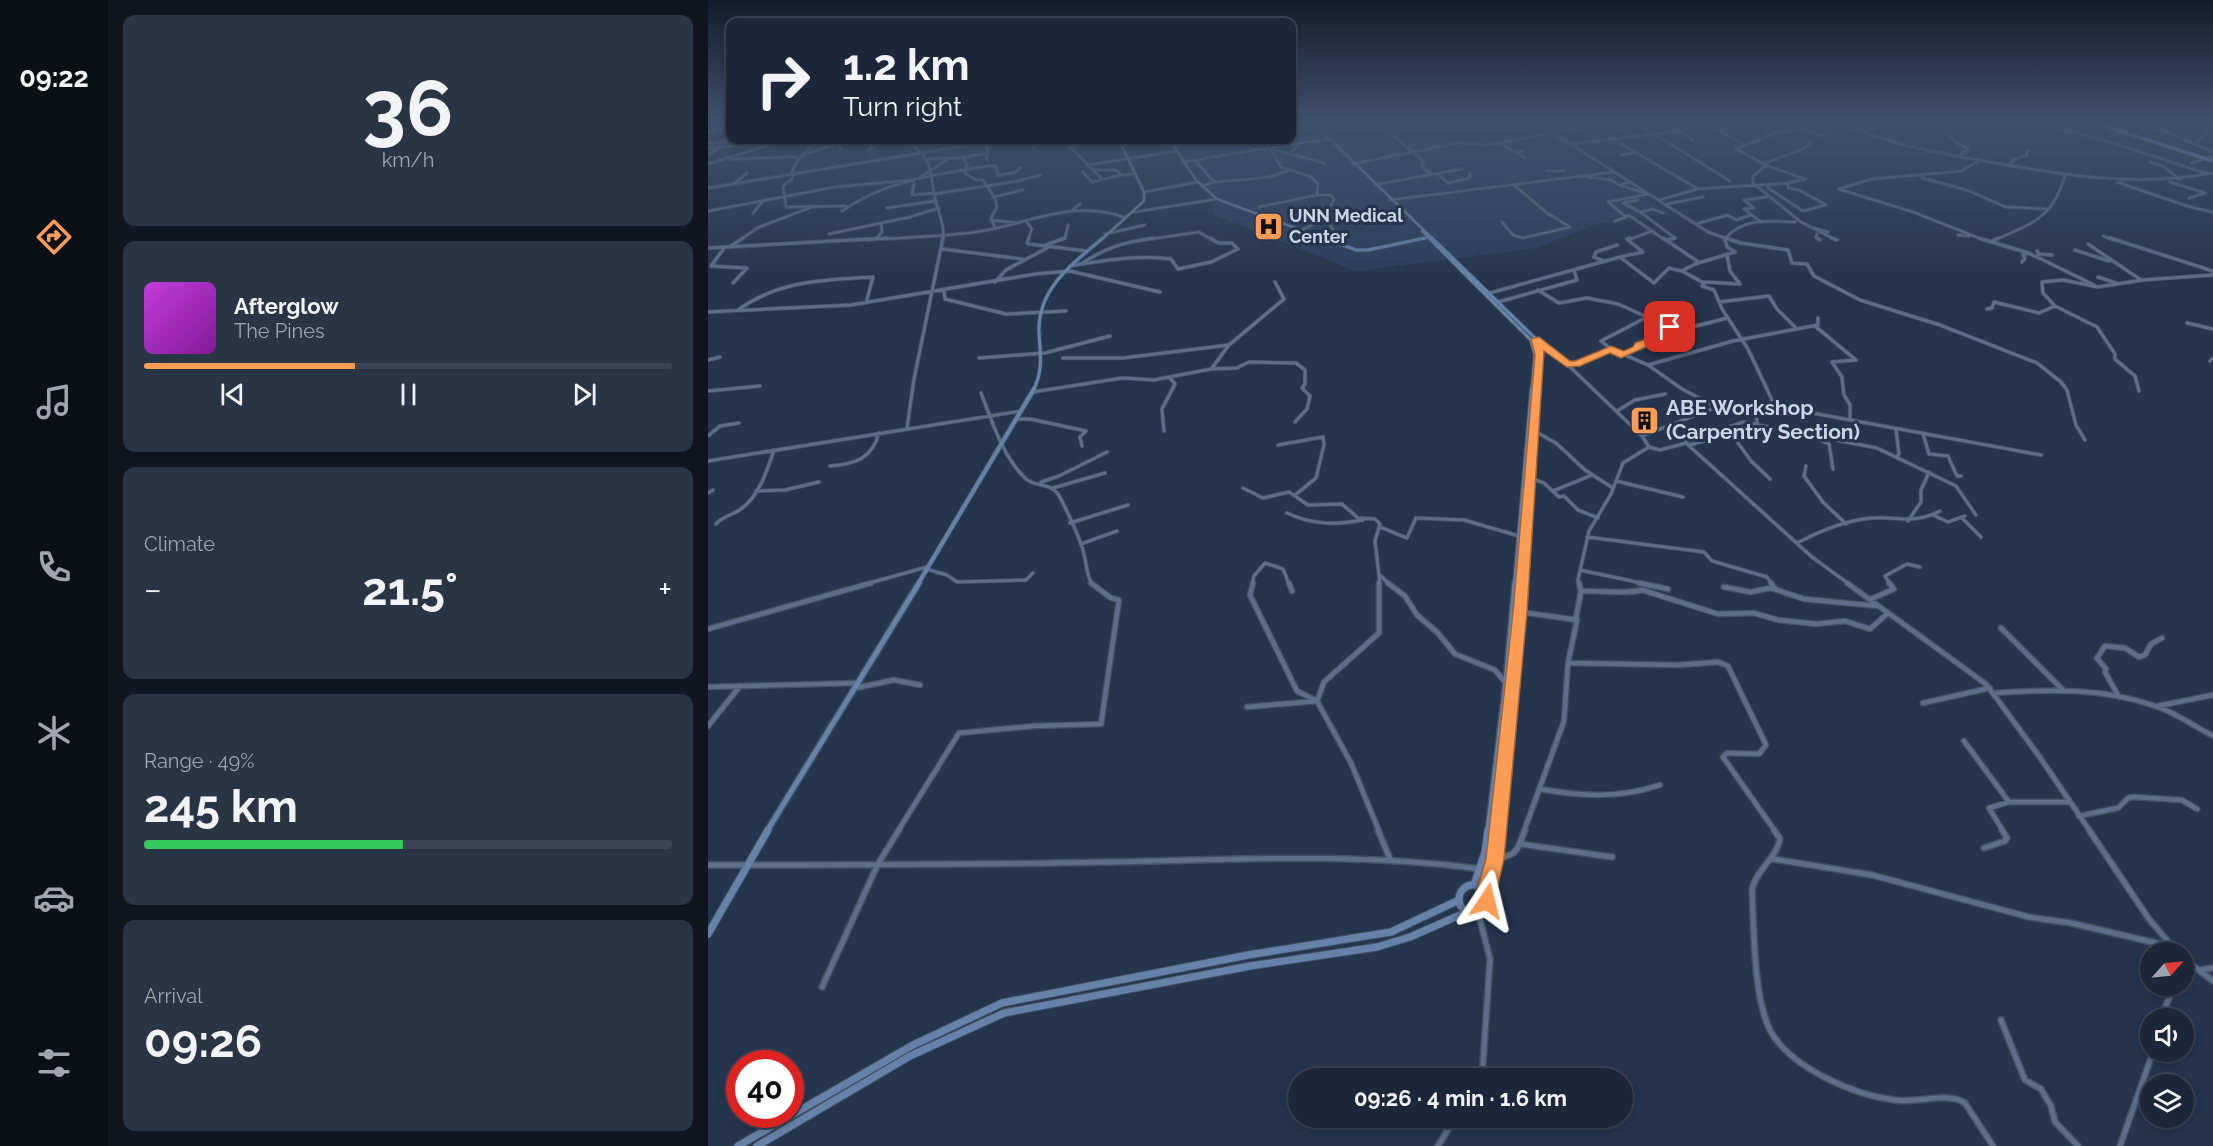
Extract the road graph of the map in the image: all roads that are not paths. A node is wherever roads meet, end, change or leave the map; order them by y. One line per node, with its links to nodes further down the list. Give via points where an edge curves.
1 (747, 173): 45 (street)
2 (795, 173): 24 (street)
3 (926, 173): 37 (street)
4 (930, 173): 33 (street)
5 (949, 173): 33 (street)
6 (965, 173): 48 (street, via 983,180)
7 (1084, 173): 35 (street, via 1092,182)
8 (1096, 173): 35 (street)
9 (1192, 173): 46 (street)
10 (1206, 173): 42 (street)
11 (1283, 173): 42 (street)
12 (1296, 173): 60 (street, via 1314,179 1318,184)
13 (1363, 173): 49 (street)
14 (1470, 173): 26 (street, via 1470,178 1448,183)
15 (1604, 173): 32 (street)
16 (1617, 173): 43 (street)
17 (1672, 173): 55 (street)
18 (1718, 173): 40 (street)
19 (1757, 173): 52 (street, via 1753,176)
20 (1786, 173): 44 (street, via 1806,179)
21 (1943, 173): 34 (street)
22 (2056, 173): 31 (street)
23 (2172, 173): 39 (street)
24 (792, 174): 45 (street); 61 (street, via 783,186)
25 (1135, 174): 29 (street); 57 (street)
26 (1437, 174): 30 (street)
27 (2209, 174): 39 (street)
28 (1040, 175): 48 (street)
29 (1122, 175): 35 (street)
30 (1432, 175): 49 (street)
31 (2065, 175): 38 (street); 79 (street, via 2061,190)
32 (1584, 176): 47 (street); 50 (street)
33 (931, 177): 37 (street); 58 (street)
34 (1918, 177): 79 (street, via 1967,190 2006,207); 113 (street, via 1872,180 1839,189 1913,212)
35 (1102, 179): 53 (street, via 1097,183)
36 (912, 180): 37 (street); 58 (street, via 912,195); 61 (street); 74 (street)
37 (916, 180)
38 (2114, 180): 41 (street); 85 (street, via 2138,191)
39 (2181, 180): 41 (street)
40 (1730, 181)
41 (2166, 181): 65 (street, via 2205,193)
42 (1217, 182): 46 (street)
43 (1631, 182): 50 (street); 59 (street)
44 (1788, 183): 51 (street); 51 (street, via 1788,188 1826,205 1803,211)
45 (734, 184): 54 (street)
46 (1200, 184): 57 (street); 67 (street)
47 (1514, 184): 66 (street); 95 (street, via 1570,227 1523,238 1513,235)
48 (985, 185): 58 (street); 62 (street)
49 (1376, 185): 66 (street)
50 (1619, 185): 59 (street)
51 (1767, 185): 52 (street)
52 (1757, 186): 55 (street); 64 (street)
53 (1099, 187)
54 (708, 188)
55 (1698, 189): 69 (street)
56 (1023, 190): 62 (street)
57 (1144, 192): 83 (street, via 1144,201)
58 (934, 194): 70 (street)
59 (1649, 194): 69 (street); 89 (street, via 1608,202)
60 (1317, 195): 76 (street); 91 (street, via 1334,198)
61 (786, 196): 71 (street); 75 (street, via 788,208)
62 (993, 197): 92 (street, via 998,202 998,211)
63 (1703, 197): 73 (street)
64 (1768, 197): 88 (street, via 1744,200 1754,208 1744,209); 103 (street)
65 (2189, 198)
66 (1391, 199): 115 (street)
67 (1217, 200): 83 (street); 105 (street)
68 (1638, 200): 84 (street, via 1623,203)
69 (1659, 200): 73 (street)
70 (935, 201): 77 (street); 78 (street)
71 (762, 202): 81 (street); 86 (street)
72 (1080, 204): 80 (street)
73 (1666, 204): 100 (street)
74 (849, 206): 75 (street); 82 (street)
75 (813, 207): 127 (street, via 759,227)
76 (1260, 207)
77 (886, 208)
78 (939, 208): 98 (street); 108 (street)
79 (2048, 209): 122 (street, via 2038,221)
80 (1072, 210): 90 (street, via 1109,211); 93 (street)
81 (708, 211)
82 (842, 211)
83 (1134, 212): 90 (street)
84 (1640, 212): 87 (street, via 1653,209); 119 (street, via 1675,238)
85 (2212, 212)
86 (753, 213)
87 (1663, 213)
88 (1751, 215): 96 (street); 100 (street, via 1736,220 1728,215)
89 (1625, 216): 94 (street); 106 (street)
90 (1125, 218): 110 (street)
91 (1324, 219): 105 (street); 114 (street)
92 (991, 220): 99 (street); 104 (street)
93 (1026, 221): 99 (street); 124 (street, via 1032,231 1027,243)
94 (1615, 221)
95 (1502, 222)
96 (1761, 222): 97 (street); 118 (street, via 1735,227)
97 (1794, 222)
98 (881, 223): 109 (street); 117 (street, via 882,232)
99 (1017, 223): 104 (street)
100 (1696, 224): 118 (street)
101 (1068, 225): 124 (street, via 1065,238)
102 (1144, 225): 110 (street)
103 (1806, 226): 107 (street); 111 (street)
104 (996, 229): 108 (street)
105 (1302, 230): 115 (street, via 1361,250)
106 (1652, 231): 119 (street); 137 (street, via 1628,239 1643,252)
107 (1828, 232)
108 (944, 233): 117 (street); 130 (street)
109 (829, 234)
110 (1105, 234): 132 (street)
111 (1817, 234): 120 (street); 121 (street)
112 (1958, 235): 113 (street)
113 (1969, 235): 122 (street)
114 (1343, 236)
115 (1430, 237): 161 (street)
116 (2103, 237): 148 (street)
117 (877, 238): 127 (street)
118 (1726, 239): 135 (street, via 1727,247 1735,252); 222 (street, via 1788,250 1792,263 1807,264 1814,276 1860,300 1940,325 2037,363 2067,390 2076,425)
119 (1666, 240): 140 (street)
120 (1820, 240)
121 (1837, 240)
122 (1990, 242): 133 (street)
123 (2088, 244): 142 (street)
124 (1042, 246): 129 (street)
125 (1617, 246): 139 (street, via 1596,252 1594,257)
126 (725, 247): 127 (street); 128 (street); 154 (street, via 711,266 747,268)
127 (730, 247)
128 (708, 248)
129 (1047, 248): 132 (street); 138 (street)
130 (942, 249): 138 (street); 159 (street)
131 (2075, 250): 142 (street)
132 (1086, 251): 144 (street)
133 (2028, 253): 134 (street); 141 (street, via 2023,255)
134 (2038, 254): 136 (street); 156 (street)
135 (1727, 255): 140 (street); 153 (street, via 1730,271 1740,284)
136 (2052, 255)
137 (1620, 257): 139 (street); 147 (street, via 1654,283 1669,268)
138 (1022, 259): 151 (street, via 1000,273)
139 (1604, 261): 145 (street)
140 (1697, 261): 147 (street)
141 (2022, 262)
142 (2115, 263): 150 (street)
143 (1081, 264): 143 (street, via 1119,244 1199,232 1218,243 1232,243 1238,249 1211,262 1178,269 1171,259 1146,256); 144 (street)
144 (1069, 266): 146 (street)
145 (1574, 270): 158 (street, via 1577,280); 161 (street)
146 (1064, 271): 151 (street); 160 (street); 169 (street)
147 (1682, 271): 153 (street)
148 (2213, 273): 150 (street)
149 (2098, 277): 155 (street)
150 (2142, 280): 155 (street)
151 (995, 282): 157 (street)
152 (1275, 282): 182 (street, via 1284,300)
153 (1704, 282): 164 (street, via 1702,286 1714,290)
154 (733, 284)
155 (2120, 285): 156 (street)
156 (2098, 287): 165 (street, via 2063,280 2042,282 2042,294)
157 (944, 290): 159 (street); 169 (street, via 945,298 978,308 1006,314)
158 (1538, 290): 162 (street); 171 (street, via 1559,303 1587,298 1618,304)
159 (932, 292): 163 (street); 211 (street)
160 (1160, 292)
161 (1487, 294): 162 (street); 267 (street, via 1531,340 1535,355)
162 (1498, 302): 180 (street)
163 (866, 303): 168 (street); 168 (street, via 873,277 793,284 759,294)
164 (1718, 303): 172 (street); 177 (street, via 1769,297)
165 (2055, 306): 166 (street, via 2039,313 1994,302); 196 (street, via 2097,327 2115,359 2135,376)
166 (1987, 309)
167 (1066, 310): 169 (street)
168 (737, 311): 170 (street)
169 (1042, 311): 184 (street)
170 (708, 312)
171 (1647, 317): 178 (street); 183 (street, via 1601,341)
172 (1727, 318): 178 (street); 181 (street)
173 (1818, 318): 175 (street, via 1818,325)
174 (2187, 323): 176 (street)
175 (1814, 326): 177 (street); 207 (street, via 1856,360 1832,362 1842,377)
176 (2213, 329)
177 (1798, 330): 181 (street)
178 (1677, 331): 185 (street)
179 (1110, 336): 184 (street)
180 (1536, 339): 190 (street); 215 (street, via 1540,355)
181 (1743, 340): 191 (street); 201 (street, via 1772,400)
182 (1229, 345): 188 (street, via 1123,358); 192 (street)
183 (1611, 349): 185 (street); 190 (street, via 1577,364)
184 (1042, 354): 187 (street); 197 (street, via 1041,377)
185 (1621, 354): 191 (street)
186 (720, 357): 189 (street)
187 (979, 358)
188 (1063, 358)
189 (708, 360)
190 (1567, 364): 204 (street)
191 (1648, 365): 202 (street)
192 (1211, 369): 193 (street); 208 (street, via 1237,368 1249,362 1296,363 1305,370 1302,388 1310,396 1307,409)
193 (1169, 377): 197 (street, via 1122,378); 214 (street, via 1175,384 1162,409)
194 (760, 386): 195 (street)
195 (708, 391)
196 (2139, 391)
197 (1033, 392): 203 (street)
198 (981, 393): 205 (street)
199 (1665, 393): 204 (street, via 1635,400)
200 (1755, 404): 201 (street); 202 (street); 210 (street)
201 (1769, 405): 207 (street)
202 (1716, 407): 221 (street)
203 (1023, 411): 205 (street); 206 (street)
204 (1617, 411): 221 (street)
205 (989, 417): 211 (street); 226 (street)
206 (1018, 419): 225 (street, via 1086,431 1080,437); 226 (street)
207 (1850, 420): 213 (street)
208 (1295, 422)
209 (739, 423): 219 (street, via 720,426)
210 (1757, 423): 220 (street); 223 (street, via 1734,424)
211 (907, 428): 216 (street)
212 (1741, 430): 217 (street)
213 (1896, 430): 218 (street); 231 (street)
214 (1164, 431)
215 (1534, 431): 238 (street, via 1556,443); 240 (street)
216 (879, 433): 228 (street); 233 (street, via 876,446 863,459)
217 (1731, 433): 223 (street); 241 (street)
218 (1923, 434): 230 (street); 239 (street, via 1929,454 1948,456 1952,469)
219 (708, 435)
220 (1819, 435): 231 (street, via 1877,448); 235 (street, via 1828,444)
221 (1642, 436): 227 (street)
222 (2085, 440)
223 (1688, 444): 227 (street, via 1660,450); 270 (street)
224 (1278, 445): 252 (street, via 1323,437 1316,478)
225 (1082, 446)
226 (1002, 447): 244 (street, via 1024,478); 273 (street)
227 (1649, 447): 242 (street, via 1623,463)
228 (774, 450): 232 (street); 249 (street)
229 (1107, 452): 244 (street)
230 (2041, 455)
231 (1896, 457): 236 (street)
232 (708, 461)
233 (830, 466)
234 (1806, 466): 264 (street, via 1804,476 1816,495)
235 (1833, 469)
236 (1929, 472): 258 (street, via 1956,486); 261 (street, via 1921,490 1921,502)
237 (1105, 473): 245 (street)
238 (1592, 475): 247 (street); 250 (street)
239 (1961, 476)
240 (1530, 478): 250 (street, via 1544,483); 284 (street)
241 (1770, 479)
242 (1616, 481): 247 (street); 253 (street)
243 (819, 482): 249 (street, via 785,490)
244 (1038, 483): 245 (street)
245 (1053, 488): 262 (street)
246 (1243, 488): 252 (street, via 1263,498 1289,492)
247 (1613, 488): 259 (street)
248 (713, 490): 251 (street)
249 (756, 491): 263 (street, via 739,510)
250 (1553, 492): 259 (street, via 1564,496 1578,510)
251 (708, 493)
252 (1295, 495): 260 (street, via 1308,505 1342,504)
253 (1683, 497)
254 (1128, 505): 262 (street)
255 (1940, 511): 257 (street)
256 (1287, 513): 260 (street, via 1320,525)
257 (1933, 515): 261 (street); 269 (street, via 1948,522 1963,517)
258 (1976, 515)
259 (1598, 518): 268 (street)
260 (1364, 520): 265 (street, via 1378,520)
261 (1908, 521): 264 (street, via 1871,518)
262 (1070, 523): 271 (street)
263 (716, 524)
264 (1846, 524): 270 (street)
265 (1380, 527): 267 (street, via 1407,538 1416,518 1464,520); 276 (street, via 1375,541)
266 (1117, 531): 271 (street)
267 (1519, 536): 291 (street)
268 (1587, 537): 274 (street); 278 (street, via 1704,552 1712,561 1767,577)
269 (1981, 537)
270 (1797, 543): 282 (street)
271 (1081, 544): 321 (street, via 1092,584 1119,600 1101,724 959,733)
272 (1920, 567): 282 (street, via 1907,564 1885,576 1894,589)
273 (927, 568): 275 (street, via 957,582 1026,580); 288 (street); 294 (street)
274 (1580, 570): 279 (street); 281 (street)
275 (1033, 573)
276 (1379, 574): 291 (street, via 1405,596 1417,615 1455,654 1495,670); 301 (street, via 1379,633 1327,679 1318,691)
277 (1724, 587): 278 (street, via 1751,592)
278 (1775, 589): 283 (street, via 1804,599)
279 (1668, 590)
280 (1292, 591): 301 (street, via 1283,569 1265,563 1254,576 1250,595 1297,691)
281 (1581, 591): 285 (street, via 1642,590 1718,614 1754,613 1817,624 1845,621 1870,629); 286 (street)
282 (1871, 599): 283 (street)
283 (1878, 606): 285 (street)
284 (1520, 612): 286 (street); 318 (street)
285 (1888, 613): 296 (street)
286 (1576, 618): 290 (street)
287 (2001, 628): 297 (street)
288 (708, 629)
289 (2162, 638): 300 (street, via 2139,657 2125,648 2105,646 2097,658)
290 (1568, 663): 309 (street, via 1563,721); 319 (street, via 1718,662 1728,666 1766,745 1759,754 1727,753 1723,757 1778,833 1780,845)
291 (1506, 682): 323 (street)
292 (921, 685): 294 (street, via 894,680)
293 (740, 686): 294 (street); 295 (street); 305 (street)
294 (856, 686): 320 (street)
295 (708, 687)
296 (1990, 688): 298 (street); 302 (street)
297 (2061, 689): 298 (street); 300 (street)
298 (1994, 693): 311 (street)
299 (2213, 695): 303 (street)
300 (2119, 698): 303 (street)
301 (1317, 701): 304 (street); 317 (street, via 1351,763)
302 (1923, 703)
303 (2157, 706): 306 (street)
304 (1247, 707)
305 (708, 726)
306 (2213, 736)
307 (1964, 741): 310 (street)
308 (1660, 785): 309 (street, via 1602,799)
309 (1539, 789): 314 (street)
310 (2009, 802): 311 (street); 315 (street, via 1989,808 2006,841)
311 (2069, 802): 313 (street)
312 (2197, 809): 313 (street, via 2182,800 2134,796 2118,808)
313 (2079, 816): 331 (street)
314 (1520, 844): 316 (street); 318 (street, via 1512,856)
315 (1984, 848)
316 (1612, 857)
317 (1390, 859): 321 (street); 323 (street)
318 (1495, 859): 325 (street)
319 (1773, 859): 330 (street, via 1872,875 2029,916); 344 (street, via 1754,880 1752,889 1762,1001 1777,1041 1822,1077 1852,1090 1897,1102 1959,1098)
320 (749, 863): 321 (street); 322 (street); 329 (street)
321 (878, 864): 336 (street)
322 (708, 865)
323 (1480, 869): 324 (street)
324 (1474, 885): 325 (street); 326 (street, via 1461,890)
325 (1486, 893): 328 (street, via 1486,904)
326 (1459, 900): 327 (street); 341 (street, via 1391,932 1248,955 1002,1004 913,1045)
327 (1467, 912): 328 (street); 342 (street, via 1377,947 1250,966 1004,1013 915,1055)
328 (1478, 912): 339 (street, via 1490,962)
329 (708, 934)
330 (2153, 942)
331 (2167, 942)
332 (2194, 966): 334 (street)
333 (2213, 968): 334 (street)
334 (2199, 970): 335 (street)
335 (2213, 981)
336 (822, 987)
337 (2001, 1020): 345 (street, via 2025,1080 2041,1089 2055,1122)
338 (2149, 1062): 346 (street)
339 (1483, 1068)
340 (1449, 1128): 343 (street)
341 (738, 1146)
342 (758, 1146)
343 (1438, 1146)
344 (1993, 1146)
345 (2078, 1146)
346 (2120, 1146)

